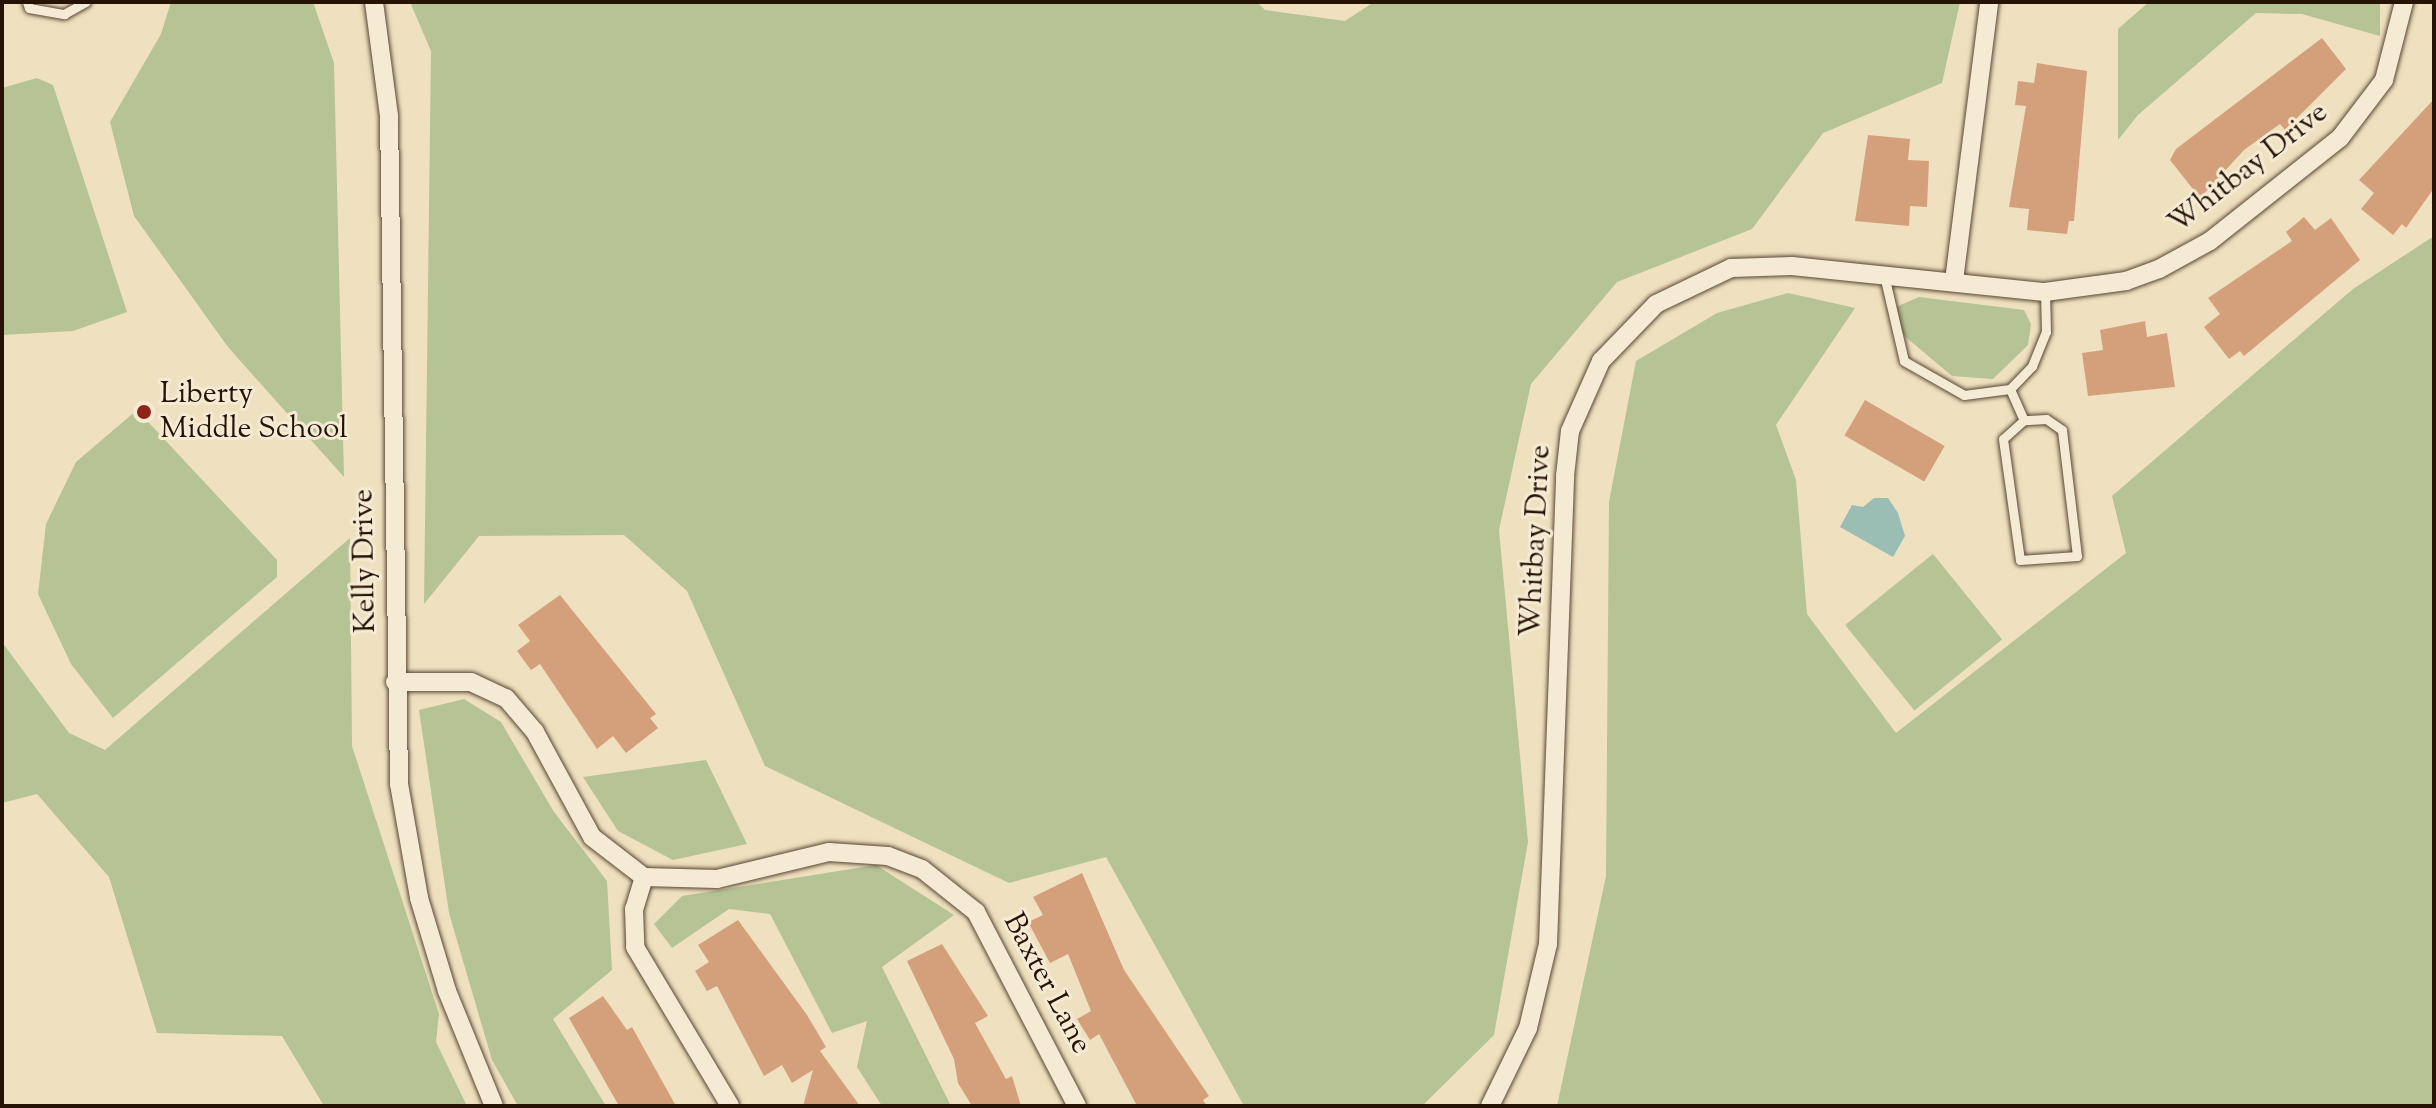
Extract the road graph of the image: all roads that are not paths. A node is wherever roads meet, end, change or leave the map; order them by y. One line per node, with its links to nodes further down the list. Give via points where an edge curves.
1 (27, 2): 2 (lane, via 29,8 64,14)
2 (86, 2)
3 (374, 2): 11 (street, Kelly Drive, via 389,116)
4 (1989, 2): 7 (street)
5 (2404, 2): 8 (street, Whitbay Drive, via 2384,80 2364,112 2315,159 2185,256 2126,281)
6 (1884, 275): 7 (street, Whitbay Drive); 9 (lane, via 1904,361 1964,395); 16 (street, Whitbay Drive, via 1761,265 1691,282 1626,332 1583,394 1570,431 1565,476 1548,944 1528,1028)
7 (1954, 281): 8 (street, Whitbay Drive)
8 (2045, 292): 9 (lane, via 2046,332 2032,366)
9 (2010, 389): 10 (lane)
10 (2024, 420): 10 (lane, via 2003,439 2020,560 2077,556 2062,430 2046,419)
11 (395, 682): 12 (street, via 471,682 506,698 535,732 592,837); 13 (street, Kelly Drive, via 399,784 419,898 447,991)
12 (644, 877): 14 (street, via 634,909 635,947); 15 (street, Baxter Lane, via 717,879 829,852 888,856 922,869 976,912)
13 (494, 1106)
14 (730, 1106)
15 (1077, 1106)
16 (1490, 1106)

